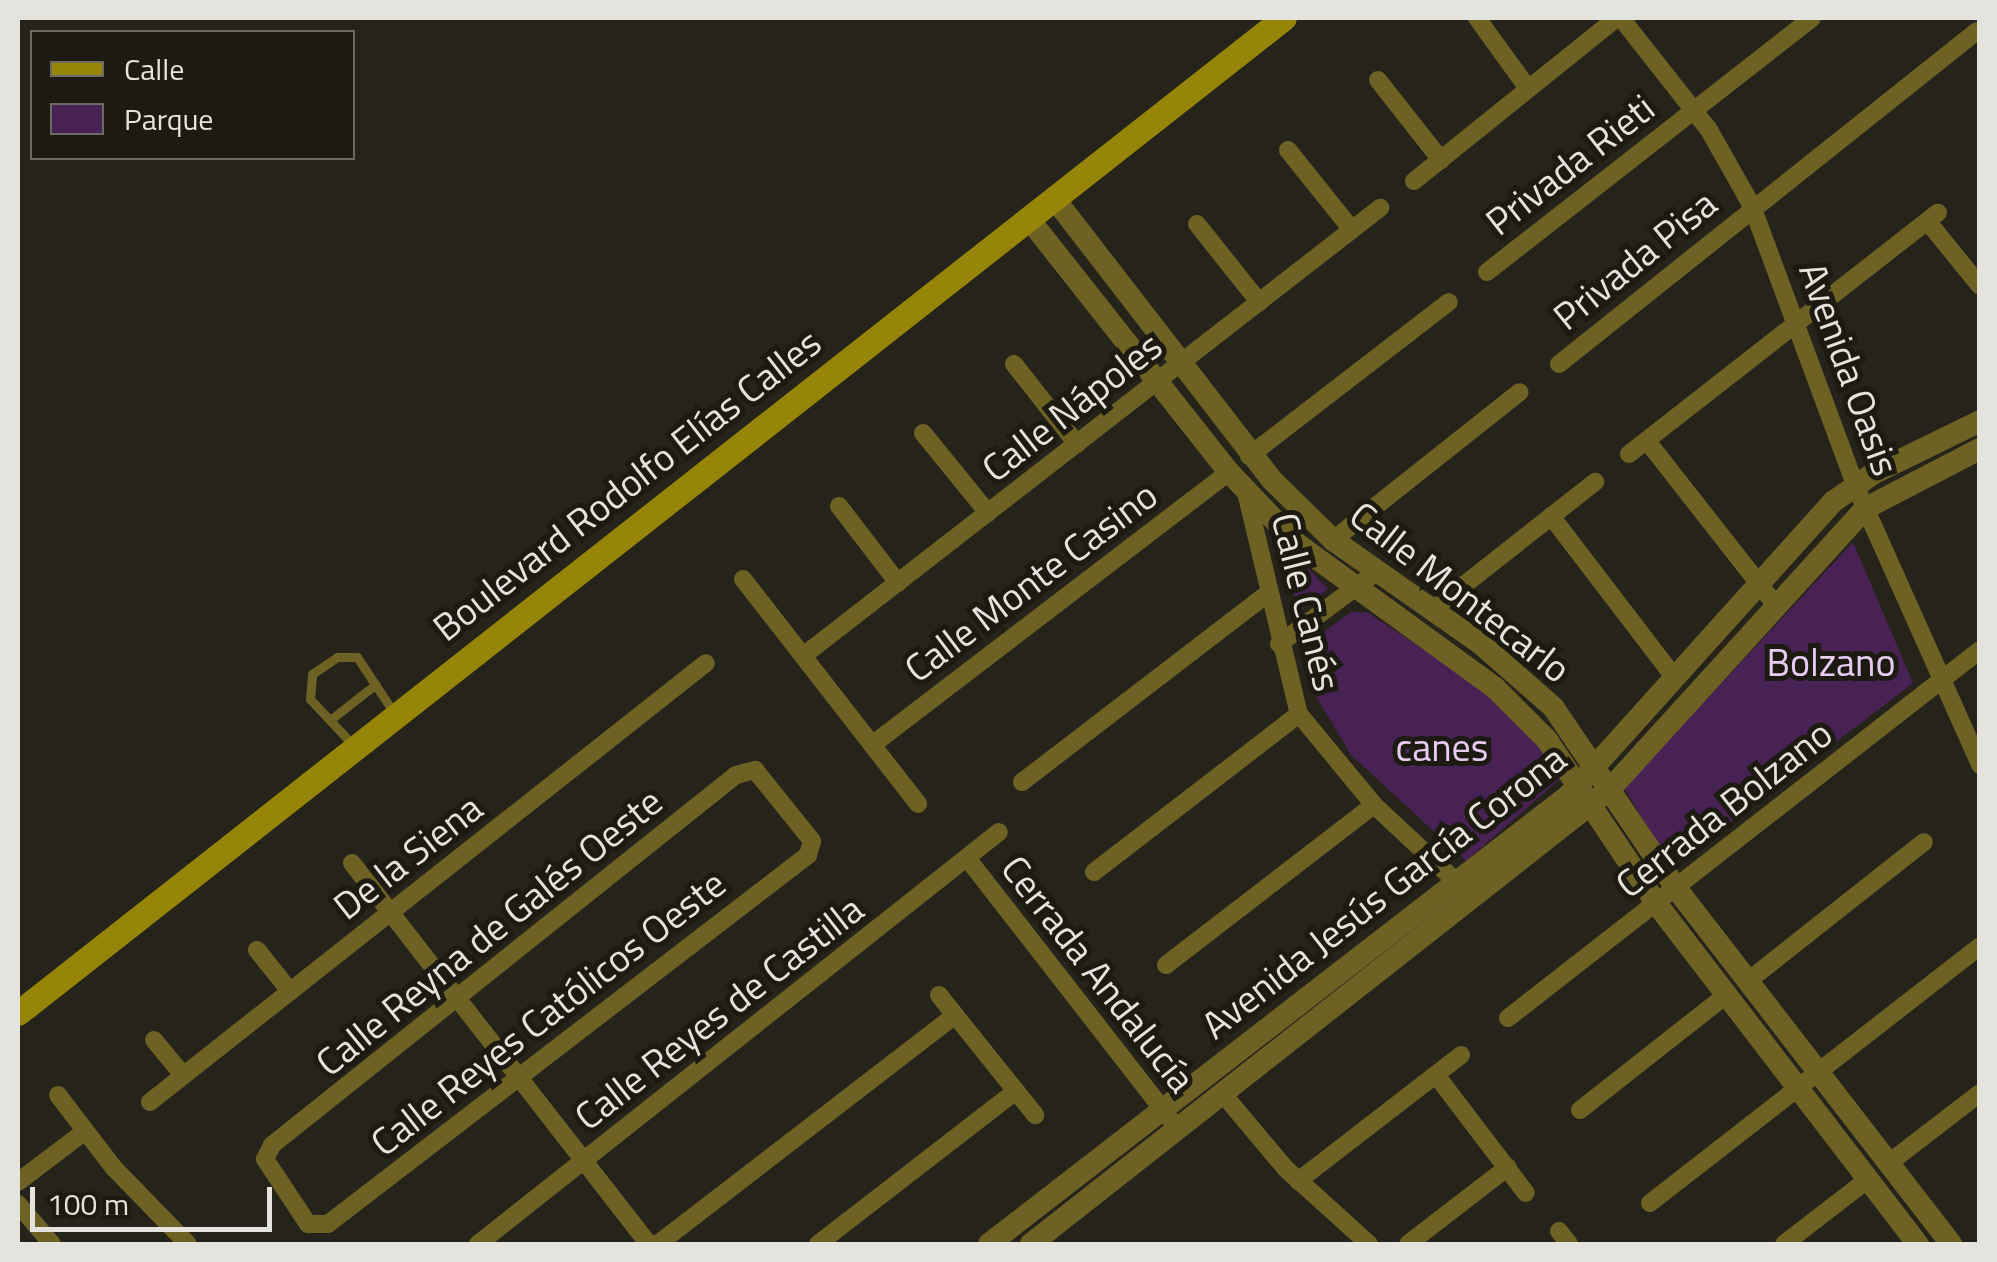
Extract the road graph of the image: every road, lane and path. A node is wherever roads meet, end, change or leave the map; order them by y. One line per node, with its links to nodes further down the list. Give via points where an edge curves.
1 (1284, 18): 12 (main road, Boulevard Rodolfo Elías Calles)
2 (1477, 18): 7 (street)
3 (1619, 18): 7 (street); 8 (street, Avenida Oasis)
4 (1812, 18): 8 (street, Privada Rieti)
5 (1977, 31): 13 (street, Privada Pisa)
6 (1378, 80): 10 (street)
7 (1526, 88): 10 (street)
8 (1694, 109): 13 (street, Avenida Oasis); 18 (street, Privada Rieti)
9 (1288, 150): 17 (street)
10 (1441, 160): 11 (street)
11 (1414, 181)
12 (1054, 198): 15 (main road, Boulevard Rodolfo Elías Calles); 25 (street, Calle Montecarlo)
13 (1752, 206): 22 (street, Avenida Oasis); 24 (street, Privada Pisa)
14 (1380, 208): 17 (street, Calle Nápoles)
15 (1028, 219): 26 (street, Calle Montecarlo); 60 (main road, Boulevard Rodolfo Elías Calles)
16 (1197, 224): 20 (street)
17 (1352, 230): 20 (street, Calle Nápoles)
18 (1487, 272)
19 (1980, 286): 22 (street, via 1933,217)
20 (1259, 302): 25 (street, Calle Nápoles)
21 (1448, 302): 33 (street)
22 (1799, 319): 30 (street); 37 (street, Avenida Oasis)
23 (1014, 364): 31 (street)
24 (1559, 364)
25 (1180, 366): 26 (street, Calle Nápoles); 33 (street, Calle Montecarlo)
26 (1157, 382): 31 (street, Calle Nápoles); 35 (street, Calle Montecarlo)
27 (1520, 392): 43 (street)
28 (1980, 421): 37 (street, Avenida Jesús García Corona)
29 (924, 433): 41 (street)
30 (1647, 441): 32 (street); 47 (street)
31 (1077, 444): 41 (street, Calle Nápoles)
32 (1629, 454)
33 (1249, 456): 43 (street, Calle Montecarlo)
34 (1976, 456): 40 (street, Avenida Jesús García Corona)
35 (1229, 472): 38 (street, Calle Montecarlo); 62 (street, Calle Monte Casino)
36 (1595, 482): 42 (street)
37 (1855, 485): 40 (street, Avenida Oasis); 47 (street, Avenida Jesús García Corona, via 1809,523)
38 (1246, 491): 48 (street, Calle Montecarlo); 49 (street, Calle Canés)
39 (839, 506): 46 (street)
40 (1866, 508): 50 (street, Avenida Jesús García Corona); 57 (street, Avenida Oasis)
41 (988, 513): 46 (street, Calle Nápoles)
42 (1551, 516): 51 (street); 56 (street)
43 (1333, 540): 44 (street, Calle Montecarlo)
44 (1375, 573): 48 (street); 51 (street, Calle Montecarlo)
45 (743, 579): 54 (street)
46 (898, 583): 54 (street, Calle Nápoles)
47 (1756, 585): 50 (street); 56 (street, Avenida Jesús García Corona)
48 (1355, 590): 52 (street); 69 (street, Calle Montecarlo, via 1495,688 1547,740)
49 (1270, 592): 52 (street, Calle Canés); 67 (street)
50 (1774, 603): 68 (street, Avenida Jesús García Corona)
51 (1431, 611): 65 (street, Calle Montecarlo, via 1537,692)
52 (1279, 644): 59 (street, Calle Canés)
53 (1980, 650): 57 (street, Cerrada Bolzano)
54 (803, 656): 62 (street)
55 (706, 663): 80 (street, De la Siena)
56 (1674, 677): 65 (street, Avenida Jesús García Corona)
57 (1940, 682): 64 (street, Avenida Oasis); 77 (street, Cerrada Bolzano)
58 (376, 684): 60 (lane); 61 (lane); 61 (lane, via 346,654 312,674 310,699)
59 (1299, 714): 71 (street, Calle Canés); 76 (street)
60 (395, 715): 63 (main road, Boulevard Rodolfo Elías Calles)
61 (330, 720): 63 (lane)
62 (872, 745): 70 (street)
63 (355, 747): 89 (main road, Boulevard Rodolfo Elías Calles)
64 (1980, 765)
65 (1598, 768): 68 (street, Calle Montecarlo); 69 (street, Avenida Jesús García Corona)
66 (762, 775): 88 (street, Calle Reyna de Galés Oeste, via 736,775); 96 (street, Calle Reyes Católicos Oeste, via 812,841 808,854)
67 (1022, 782)
68 (1611, 788): 69 (street, Avenida Jesús García Corona); 77 (street, Calle Montecarlo)
69 (1585, 796): 78 (street, Avenida Jesús García Corona); 79 (street, Calle Montecarlo)
70 (918, 804)
71 (1374, 805): 78 (street, Calle Canés); 83 (street)
72 (999, 832): 74 (street, Calle Reyes de Castilla)
73 (1924, 842): 84 (street)
74 (967, 858): 104 (street, Cerrada Andalucía); 109 (street, Calle Reyes de Castilla)
75 (352, 864): 80 (street)
76 (1094, 872)
77 (1676, 888): 79 (street, Cerrada Bolzano); 84 (street, Calle Montecarlo)
78 (1466, 891): 101 (street, Avenida Jesús García Corona); 104 (street, Avenida Jesús García Corona)
79 (1656, 903): 87 (street, Calle Montecarlo); 91 (street, Cerrada Bolzano)
80 (392, 912): 85 (street, De la Siena); 88 (street)
81 (1980, 946): 94 (street)
82 (258, 950): 85 (street)
83 (1166, 965)
84 (1748, 981): 94 (street, Calle Montecarlo)
85 (290, 991): 95 (street, De la Siena)
86 (939, 994): 90 (street)
87 (1725, 996): 98 (street, Calle Montecarlo); 105 (street)
88 (461, 1000): 96 (street); 118 (street, Calle Reyna de Galés Oeste, via 272,1145 266,1160 308,1224)
89 (18, 1013)
90 (955, 1015): 99 (street); 123 (street)
91 (1508, 1018)
92 (154, 1040): 95 (street)
93 (1461, 1055): 97 (street)
94 (1820, 1072): 98 (street); 110 (street, Calle Montecarlo)
95 (183, 1075): 103 (street, De la Siena)
96 (520, 1075): 109 (street); 118 (street, Calle Reyes Católicos Oeste)
97 (1436, 1075): 111 (street); 113 (street)
98 (1798, 1088): 112 (street, Calle Montecarlo); 116 (street)
99 (1016, 1091): 106 (street); 124 (street)
100 (1980, 1093): 110 (street)
101 (1223, 1094): 107 (street, Avenida Jesús García Corona); 113 (street)
102 (58, 1095): 108 (street)
103 (150, 1102)
104 (1163, 1108): 107 (street, Cerrada Andalucía); 125 (street, Avenida Jesús García Corona)
105 (1580, 1110)
106 (1036, 1115)
107 (1178, 1129): 126 (street, Avenida Jesús García Corona)
108 (84, 1132): 114 (street); 120 (street)
109 (584, 1162): 121 (street, Calle Reyes de Castilla); 122 (street)
110 (1888, 1163): 131 (street, Calle Montecarlo)
111 (1508, 1168): 115 (street); 128 (street)
112 (1867, 1180): 129 (street); 130 (street, Calle Montecarlo)
113 (1298, 1181): 127 (street)
114 (18, 1182)
115 (1526, 1194)
116 (1650, 1203)
117 (18, 1204): 119 (street)
118 (328, 1224)
119 (52, 1244)
120 (188, 1244)
121 (478, 1244)
122 (650, 1244)
123 (658, 1244)
124 (818, 1244)
125 (989, 1244)
126 (1031, 1244)
127 (1369, 1244)
128 (1408, 1244)
129 (1784, 1244)
130 (1918, 1244)
131 (1952, 1244)

